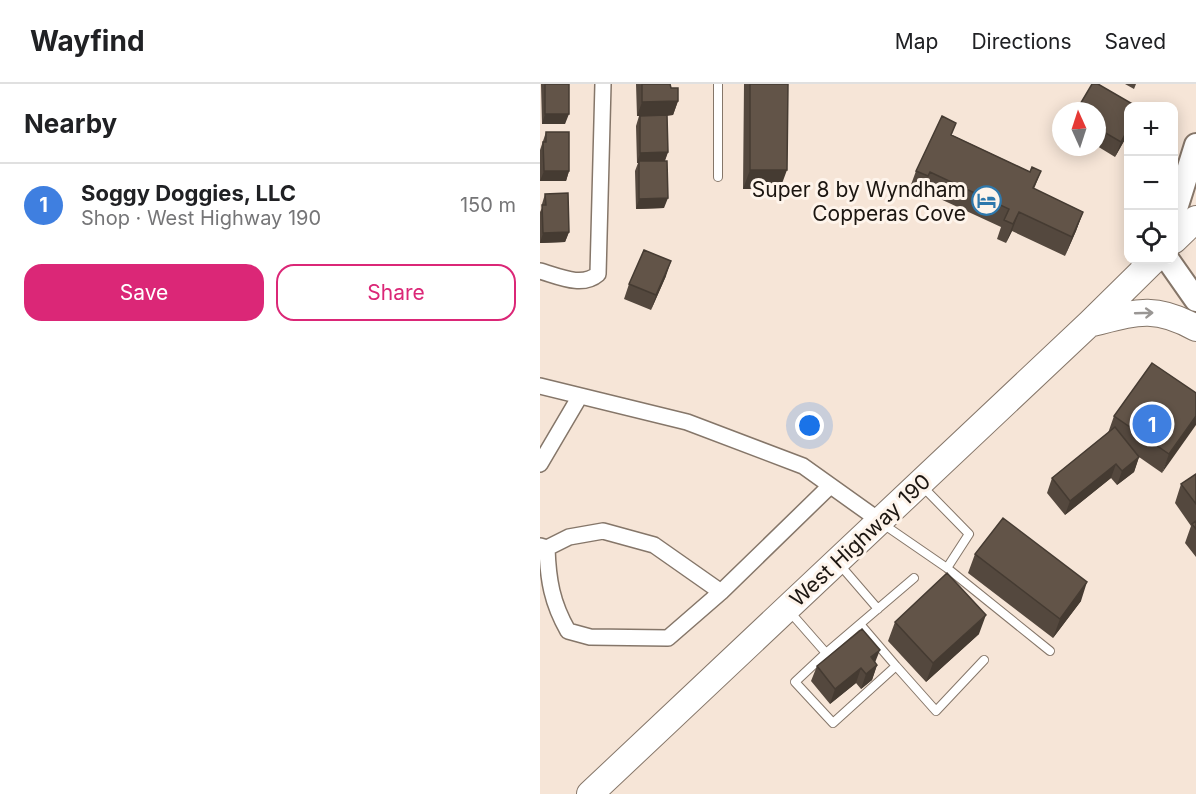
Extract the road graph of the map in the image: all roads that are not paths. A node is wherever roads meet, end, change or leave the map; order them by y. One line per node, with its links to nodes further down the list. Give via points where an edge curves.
1 (603, 84): 10 (street, via 598,274 576,281)
2 (718, 84): 4 (lane)
3 (1196, 145): 5 (street)
4 (718, 177)
5 (1175, 210)
6 (1196, 219): 7 (main road)
7 (1178, 235)
8 (1150, 264): 12 (main road, West Highway 190)
9 (1171, 264): 11 (street)
10 (540, 271)
11 (1196, 300)
12 (1090, 323): 13 (main road, one-way to 13, via 1146,312 1165,313); 17 (main road, West Highway 190)
13 (1196, 328)
14 (540, 386): 15 (street)
15 (580, 396): 16 (street); 18 (street, via 687,422 803,466)
16 (540, 464)
17 (920, 484): 19 (main road, West Highway 190); 22 (lane, via 969,534)
18 (830, 486): 19 (street); 24 (street)
19 (880, 522): 21 (main road, West Highway 190); 22 (lane)
20 (543, 547): 24 (street, via 603,531 654,545); 24 (street, via 557,613 568,632 590,637 668,638)
21 (837, 562): 25 (main road, West Highway 190); 26 (lane)
22 (947, 568): 28 (lane)
23 (914, 578): 26 (lane)
24 (722, 592)
25 (787, 609): 29 (lane); 32 (main road, West Highway 190)
26 (878, 609): 27 (lane)
27 (860, 624): 29 (lane); 31 (lane)
28 (1050, 651)
29 (826, 653): 31 (lane, via 795,682 834,723)
30 (984, 660): 31 (lane, via 936,711)
31 (896, 666)
32 (590, 794)

